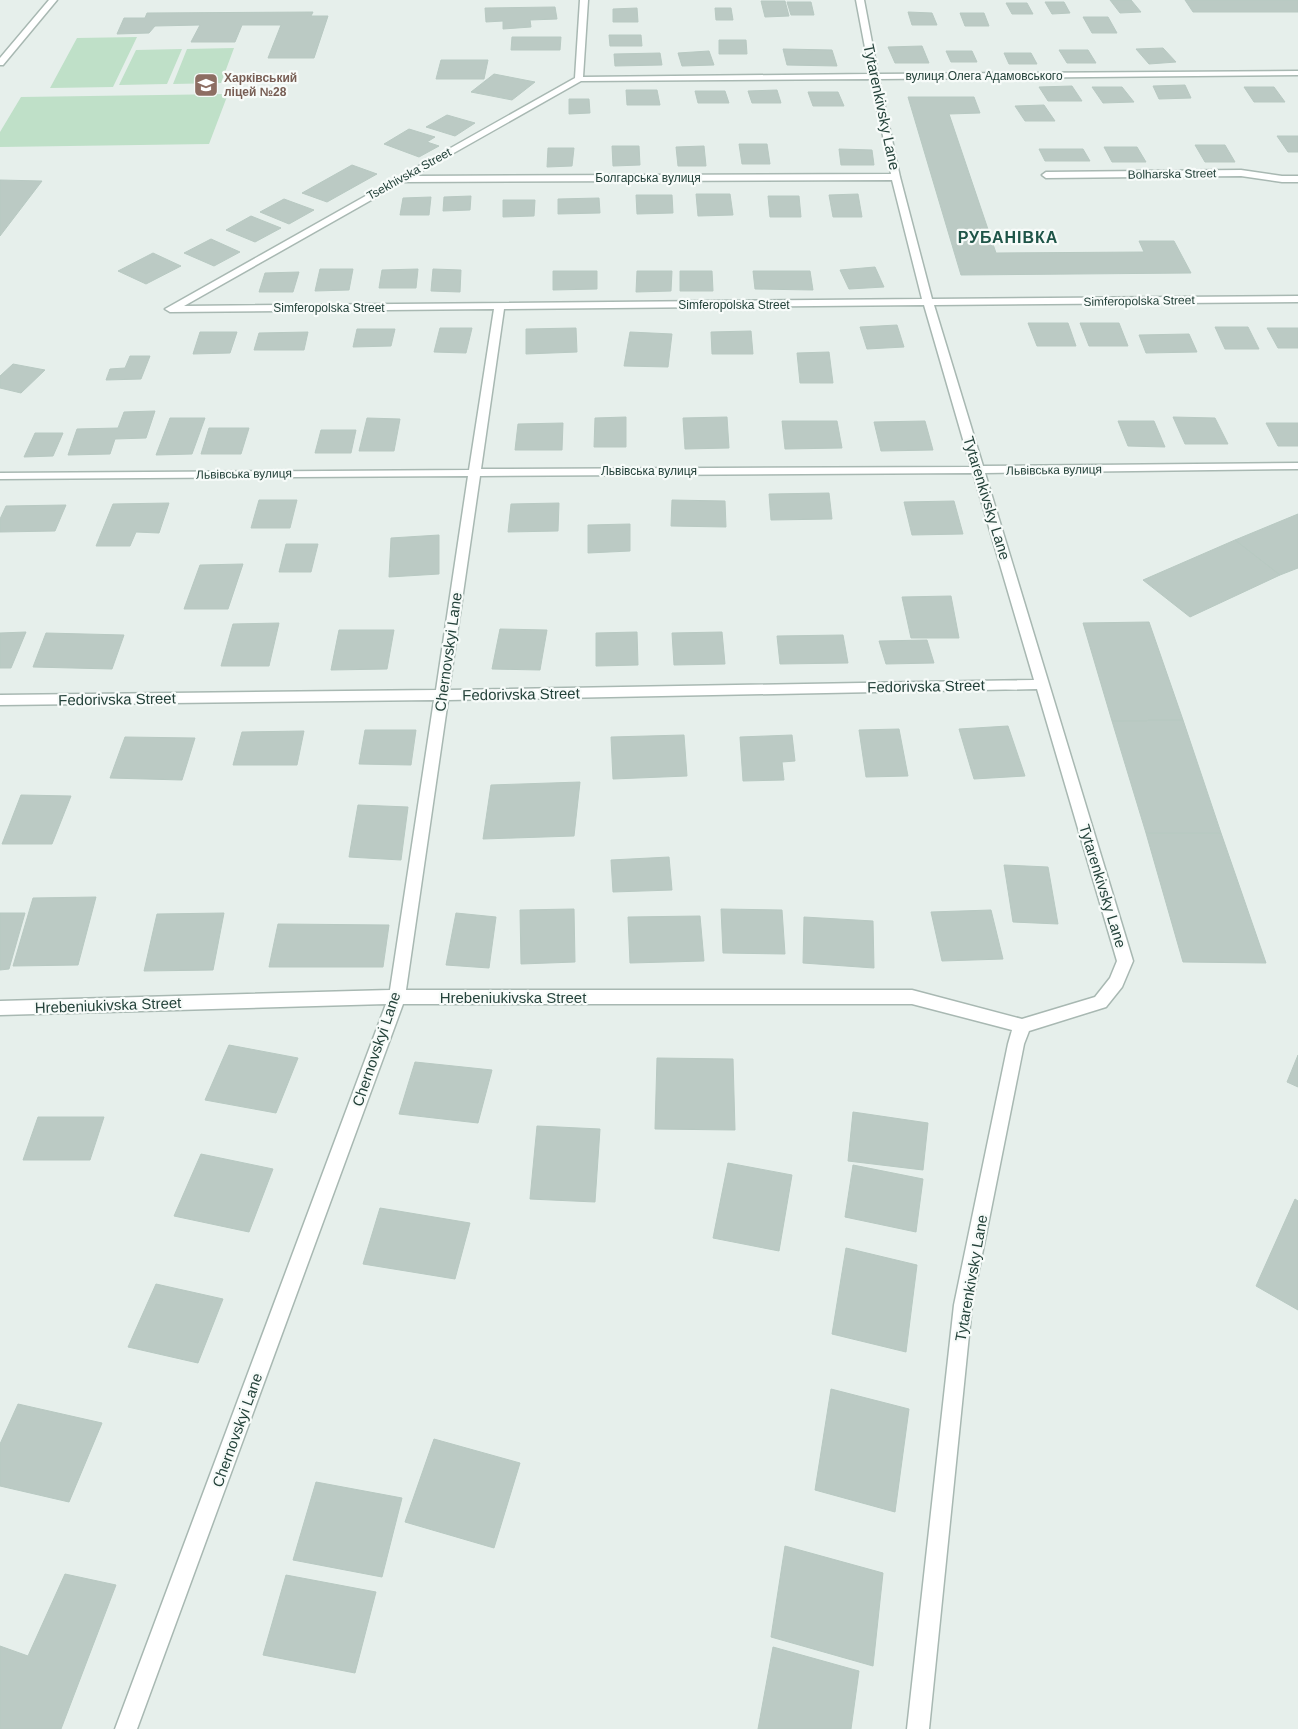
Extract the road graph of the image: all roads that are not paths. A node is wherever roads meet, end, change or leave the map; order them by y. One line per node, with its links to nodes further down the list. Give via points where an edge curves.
1 (52, 0): 4 (street)
2 (584, 0): 7 (street)
3 (860, 0): 6 (street, Tytarenkivsky Lane)
4 (0, 63)
5 (1298, 73): 6 (street, вулиця Олега Адамовського)
6 (874, 77): 7 (street, вулиця Олега Адамовського); 9 (street, Tytarenkivsky Lane)
7 (579, 79): 10 (street, Tsekhivska Street)
8 (1046, 175): 11 (street, Bolharska Street, via 1241,173)
9 (896, 177): 10 (street, Болгарська вулиця); 13 (street, Tytarenkivsky Lane)
10 (399, 179): 15 (street, Tsekhivska Street)
11 (1298, 179)
12 (1298, 299): 13 (street, Simferopolska Street)
13 (928, 303): 14 (street, Simferopolska Street); 17 (street, Tytarenkivsky Lane)
14 (499, 306): 15 (street, Simferopolska Street); 18 (street, Chernovskyi Lane)
15 (170, 309)
16 (1298, 466): 17 (street, Львівська вулиця)
17 (979, 471): 18 (street, Львівська вулиця); 20 (street, Tytarenkivsky Lane)
18 (476, 472): 19 (street, Львівська вулиця); 21 (street, Chernovskyi Lane)
19 (0, 476)
20 (1043, 684): 21 (street, Fedorivska Street); 25 (street, Tytarenkivsky Lane, via 1125,961 1116,982 1100,1002)
21 (442, 695): 22 (street, Fedorivska Street); 23 (street, Chernovskyi Lane)
22 (0, 700)
23 (397, 997): 24 (street, Hrebeniukivska Street); 25 (street, Hrebeniukivska Street, via 912,997); 26 (street, Chernovskyi Lane)
24 (0, 1008)
25 (1022, 1026): 27 (street, Tytarenkivsky Lane, via 963,1305)
26 (126, 1729)
27 (918, 1729)

